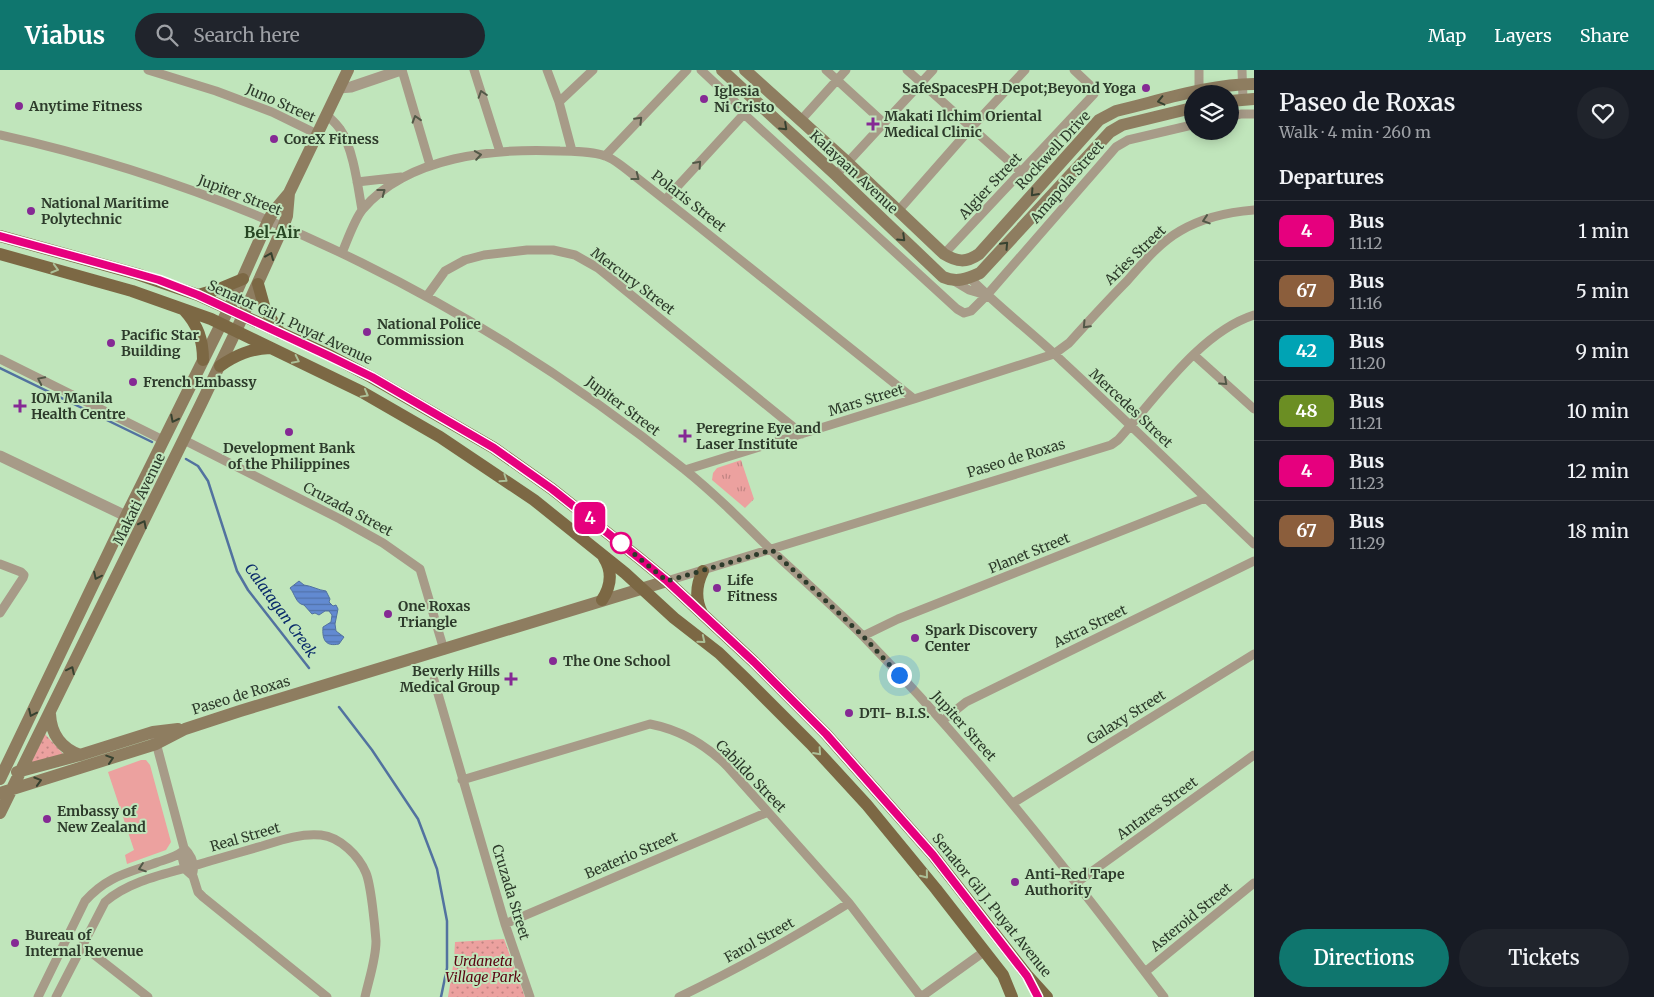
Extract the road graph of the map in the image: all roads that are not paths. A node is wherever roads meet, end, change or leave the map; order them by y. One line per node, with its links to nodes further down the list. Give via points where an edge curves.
1 (148, 70): 36 (street, Juno Street, via 272,112)
2 (348, 70): 23 (main road, Makati Avenue)
3 (402, 70): 23 (street); 42 (street, one-way to 3)
4 (474, 70): 39 (street, one-way to 4)
5 (547, 70): 26 (street)
6 (593, 70): 26 (street)
7 (686, 70): 40 (street, one-way to 7)
8 (701, 70): 29 (street)
9 (722, 70): 44 (main road, Kalayaan Avenue, one-way to 44)
10 (745, 70): 32 (main road, Kalayaan Avenue)
11 (826, 70): 19 (street)
12 (846, 70): 19 (street)
13 (907, 70): 20 (street)
14 (934, 70): 20 (street)
15 (1025, 70): 35 (street)
16 (1074, 70): 43 (street, Algier Street, via 1094,94)
17 (1199, 70): 22 (street)
18 (1242, 70): 21 (street)
19 (837, 80): 32 (street); 33 (street)
20 (921, 83): 33 (street); 35 (street)
21 (1248, 84): 25 (street)
22 (1199, 85)
23 (339, 88): 28 (main road, Makati Avenue)
24 (1184, 95): 57 (main road, Rockwell Drive, one-way to 57, via 1116,111 1099,120 979,254 964,261)
25 (1249, 99)
26 (559, 102): 38 (street)
27 (1184, 110): 58 (main road, one-way to 27, via 980,273 1110,132 1122,125)
28 (326, 114): 36 (main road, Makati Avenue); 46 (street, via 340,128 346,140)
29 (744, 114): 48 (street, one-way to 29); 63 (street, via 957,309 964,313 971,311)
30 (1254, 114): 31 (street)
31 (1239, 115)
32 (801, 120): 41 (main road, Kalayaan Avenue)
33 (884, 123): 41 (street)
34 (1184, 127): 63 (street, Amapola Street, via 1128,140 1116,147)
35 (971, 128): 43 (street); 51 (street)
36 (317, 134): 47 (main road, Makati Avenue)
37 (0, 135): 52 (street, Jupiter Street, via 117,166)
38 (572, 151): 39 (street, Polaris Street); 40 (street, Polaris Street)
39 (500, 152): 42 (street, Polaris Street, one-way to 39)
40 (605, 156): 48 (street, Polaris Street, one-way to 48)
41 (847, 162): 44 (street); 51 (main road, Kalayaan Avenue)
42 (430, 165): 45 (street, Polaris Street)
43 (1021, 172): 57 (street, Algier Street)
44 (836, 175): 60 (main road, Kalayaan Avenue, one-way to 60, via 943,277)
45 (404, 177): 46 (street, Polaris Street); 49 (street, Polaris Street, one-way to 45)
46 (357, 182): 49 (street)
47 (289, 193): 52 (main road, Makati Avenue); 53 (main road, Makati Avenue)
48 (665, 200): 78 (street, Polaris Street)
49 (362, 210): 55 (street, Polaris Street)
50 (1254, 210): 73 (street, Aries Street, one-way to 73, via 1225,214 1180,231 1146,259 1069,343)
51 (898, 211): 57 (main road, Kalayaan Avenue)
52 (268, 221): 53 (street, Jupiter Street); 59 (main road, Makati Avenue)
53 (283, 227): 55 (street, Jupiter Street); 61 (main road, Makati Avenue, one-way to 53)
54 (0, 236): 62 (main road, Senator Gil J. Puyat Avenue, via 137,274)
55 (342, 253): 64 (street, Jupiter Street)
56 (0, 254): 66 (main road, one-way to 66, via 132,291)
57 (949, 257): 58 (main road, Kalayaan Avenue)
58 (970, 278): 60 (main road); 63 (street, Mercedes Street)
59 (243, 279): 62 (main road); 65 (main road, Makati Avenue)
60 (954, 281): 63 (street, Mercedes Street)
61 (258, 284): 68 (main road, Makati Avenue); 71 (main road, via 265,309)
62 (198, 295): 65 (main road, Senator Gil J. Puyat Avenue)
63 (986, 295): 73 (street, Mercedes Street)
64 (428, 296): 81 (street, Mercury Street, via 445,271 484,254 554,250 575,255 598,268); 85 (street, Jupiter Street, via 580,391)
65 (228, 309): 68 (main road, Senator Gil J. Puyat Avenue); 69 (main road, Makati Avenue)
66 (184, 310): 69 (main road); 76 (main road, via 196,325 203,347)
67 (1254, 315): 74 (street, Paseo de Roxas, via 1229,326)
68 (243, 316): 70 (main road, Makati Avenue); 71 (main road, Senator Gil J. Puyat Avenue)
69 (221, 324): 70 (main road); 76 (main road, Makati Avenue)
70 (236, 331): 72 (main road); 77 (main road, Makati Avenue)
71 (280, 333): 94 (main road, Senator Gil J. Puyat Avenue, via 372,377 494,448 584,514)
72 (270, 348): 77 (main road, via 245,351); 90 (main road, one-way to 90, via 362,392 440,437 534,500)
73 (1054, 354): 78 (street, Mars Street); 80 (street, Mercedes Street)
74 (1194, 355): 79 (street, one-way to 79); 80 (street, Paseo de Roxas)
75 (0, 359): 83 (street, one-way to 75)
76 (203, 360): 83 (main road, Makati Avenue, one-way to 83)
77 (220, 366): 82 (main road, Makati Avenue)
78 (914, 399): 81 (street, Mars Street)
79 (1254, 409)
80 (1131, 426): 86 (street, Mercedes Street); 89 (street, Paseo de Roxas, via 1111,445)
81 (802, 434): 85 (street, Mars Street)
82 (184, 440): 100 (street, Cruzada Street, via 340,519 420,569); 103 (main road, Makati Avenue, one-way to 82)
83 (159, 448): 87 (main road, Makati Avenue)
84 (1, 460): 87 (street)
85 (686, 470): 89 (street, Jupiter Street)
86 (1206, 498): 88 (street, Mercedes Street); 99 (street, Planet Street, via 898,619)
87 (126, 516): 109 (main road, Makati Avenue, one-way to 109)
88 (1254, 544)
89 (772, 550): 93 (street, Paseo de Roxas); 99 (street, Jupiter Street)
90 (599, 553): 95 (main road); 96 (main road, via 609,568 610,578)
91 (1254, 561): 104 (street, Astra Street, via 966,702)
92 (0, 564): 97 (street, via 24,575)
93 (702, 571): 94 (street, Paseo de Roxas); 98 (main road, via 697,595)
94 (667, 581): 95 (main road, Paseo de Roxas); 98 (main road, Senator Gil J. Puyat Avenue)
95 (643, 588): 96 (main road, Paseo de Roxas); 122 (main road, one-way to 122, via 740,672 811,744 867,805)
96 (602, 600): 100 (main road, Paseo de Roxas)
97 (0, 613)
98 (703, 616): 125 (main road, Senator Gil J. Puyat Avenue, via 832,740 933,855)
99 (863, 636): 104 (street, Jupiter Street)
100 (444, 650): 105 (main road, Paseo de Roxas)
101 (1254, 654): 112 (street, Galaxy Street)
102 (434, 680): 110 (street, Cruzada Street)
103 (50, 714): 106 (main road, via 50,723 58,739); 108 (main road, Makati Avenue)
104 (942, 721): 112 (street, Jupiter Street)
105 (154, 738): 106 (main road, Paseo de Roxas); 111 (main road, Paseo de Roxas, one-way to 105); 115 (street)
106 (80, 755): 108 (main road, Paseo de Roxas)
107 (1254, 755): 117 (street, Antares Street)
108 (21, 771): 109 (main road, Paseo de Roxas); 111 (main road, Makati Avenue)
109 (0, 778)
110 (462, 780): 113 (street, Cabildo Street, via 650,724 698,742 718,757); 120 (street, Cruzada Street)
111 (6, 791): 114 (main road, Makati Avenue)
112 (1013, 803): 117 (street, Jupiter Street)
113 (768, 812): 119 (street, Cabildo Street); 120 (street, Beaterio Street)
114 (0, 813)
115 (182, 851): 116 (street); 126 (street, one-way to 126, via 118,876 97,888 85,901)
116 (190, 868): 121 (street, Real Street, via 132,884 116,892 105,902); 129 (street, via 198,892 203,897); 130 (street, Real Street, via 293,837 322,835 345,846 366,874 371,898 376,942)
117 (1076, 883): 123 (street, Jupiter Street)
118 (1254, 883): 123 (street, Asteroid Street)
119 (849, 903): 132 (street, Farol Street, via 792,939); 133 (street, Cabildo Street)
120 (505, 924): 131 (street, Cruzada Street)
121 (82, 946): 127 (street, Real Street); 128 (street)
122 (984, 950): 124 (main road); 133 (street)
123 (1145, 972): 138 (street, Jupiter Street)
124 (1003, 975): 134 (main road); 135 (main road)
125 (1027, 976): 136 (main road); 137 (main road, Senator Gil J. Puyat Avenue)
126 (38, 997)
127 (56, 997)
128 (148, 997)
129 (327, 997)
130 (365, 997)
131 (530, 997)
132 (679, 997)
133 (921, 997)
134 (1012, 997)
135 (1020, 997)
136 (1038, 997)
137 (1047, 997)
138 (1164, 997)

